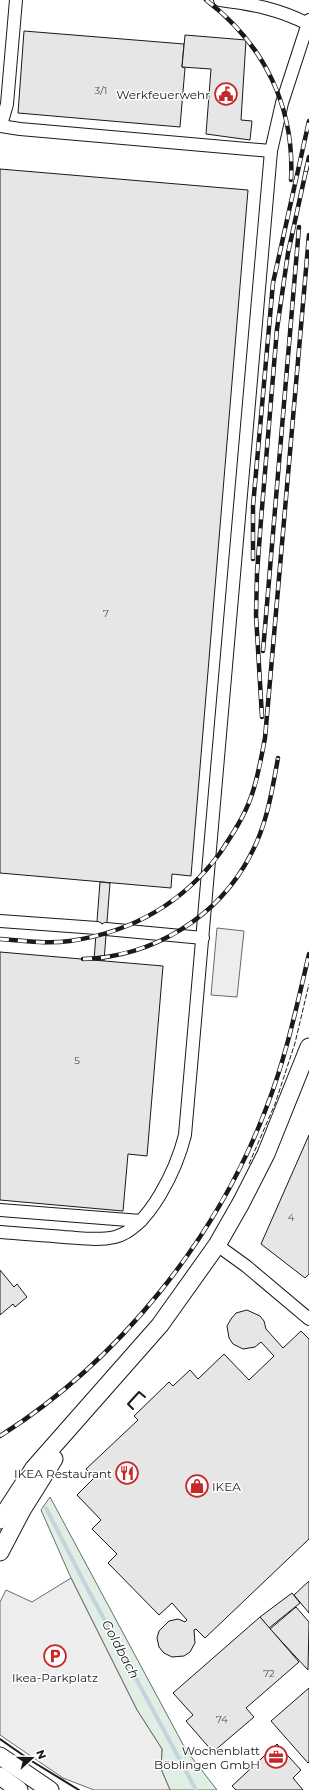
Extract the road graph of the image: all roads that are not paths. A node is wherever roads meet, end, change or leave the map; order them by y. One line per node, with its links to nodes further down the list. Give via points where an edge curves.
1 (16, 0): 4 (street, via 7,104)
2 (220, 0): 3 (street, via 260,5)
3 (308, 22): 5 (street, via 282,103)
4 (0, 125): 5 (street, via 20,129)
5 (271, 151): 7 (street)
6 (0, 921): 7 (street)
7 (203, 938): 10 (street, via 185,1135 179,1158 161,1193)
8 (309, 1047): 12 (main road, via 266,1154)
9 (0, 1210): 10 (street)
10 (141, 1221): 11 (street, via 116,1237 93,1240)
11 (0, 1232)
12 (217, 1245): 13 (street); 14 (main road, via 160,1325)
13 (309, 1319)
14 (72, 1425): 15 (main road, via 34,1468); 16 (main road, via 61,1449 22,1510)
15 (0, 1520)
16 (0, 1552)
17 (0, 1756): 20 (main road)
18 (0, 1776): 19 (main road)
19 (19, 1790)
20 (50, 1790)

